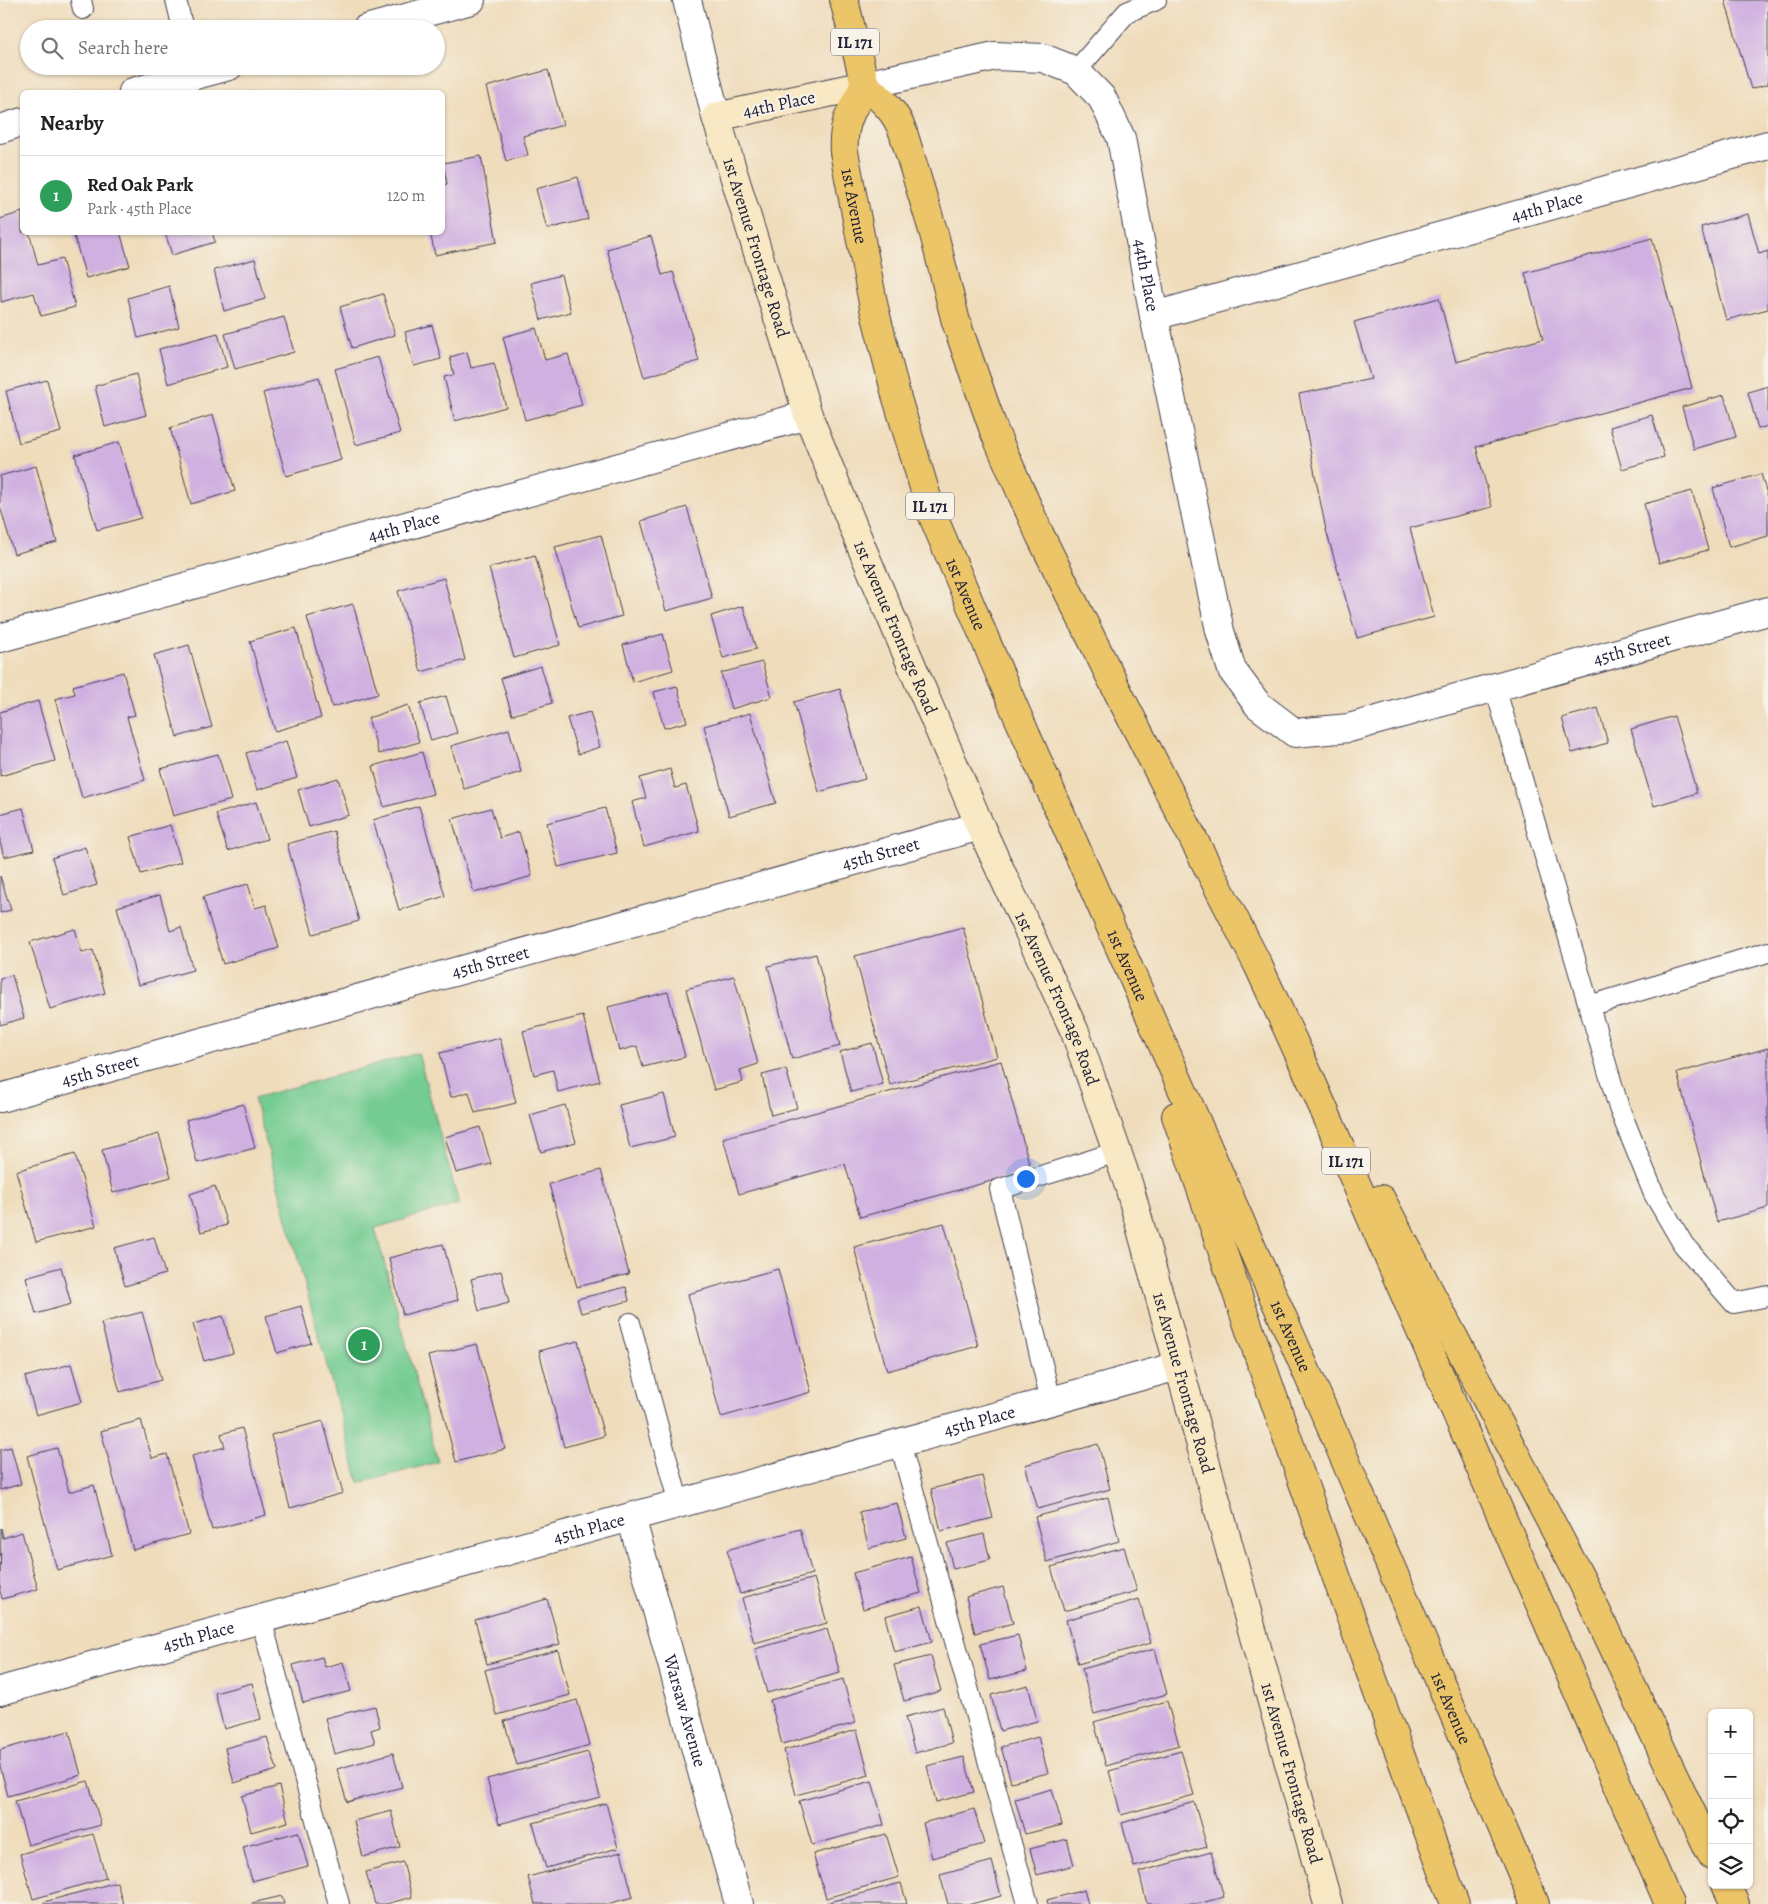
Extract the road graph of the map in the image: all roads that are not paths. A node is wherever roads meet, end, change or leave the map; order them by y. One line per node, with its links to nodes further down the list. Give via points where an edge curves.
1 (176, 0): 6 (lane)
2 (471, 0): 7 (street)
3 (687, 0): 12 (street)
4 (844, 0): 10 (main road, IL 171)
5 (1156, 0): 8 (lane, via 1127,12)
6 (181, 20)
7 (399, 20)
8 (1076, 71): 10 (street, 44th Place, via 1043,58 995,56); 16 (street, 44th Place, via 1102,98 1121,138)
9 (182, 75): 11 (street)
10 (865, 85): 12 (street, 44th Place); 22 (main road, 1st Avenue / IL 171, via 847,119 843,135 844,152 874,308 896,395 932,514); 24 (main road, IL 171, via 898,118 934,234 956,322 994,431 1040,535)
11 (139, 90)
12 (716, 117): 17 (street, 1st Avenue Frontage Road)
13 (20, 123): 14 (street)
14 (0, 129)
15 (1768, 145): 16 (street, 44th Place)
16 (1154, 316): 20 (street, 45th Street, via 1220,630 1232,670 1258,705 1295,733 1349,728)
17 (808, 415): 19 (street, 44th Place); 21 (street, 1st Avenue Frontage Road)
18 (1768, 611): 20 (street, 45th Street)
19 (0, 638)
20 (1495, 687): 25 (lane)
21 (980, 826): 26 (street, 45th Street); 27 (street, 1st Avenue Frontage Road, via 1074,1032)
22 (1103, 906): 43 (main road, via 1272,1395); 44 (main road, 1st Avenue / IL 171)
23 (1768, 952): 25 (lane)
24 (1258, 965): 37 (main road, via 1583,1583); 45 (main road, IL 171, via 1534,1589)
25 (1589, 1006): 28 (lane, via 1619,1108 1654,1194 1683,1244 1734,1303)
26 (0, 1098)
27 (1117, 1152): 30 (street, 1st Avenue Frontage Road); 31 (lane, via 1000,1189)
28 (1768, 1296)
29 (630, 1323): 33 (lane)
30 (1178, 1366): 31 (street, 45th Place); 42 (street, 1st Avenue Frontage Road)
31 (1051, 1401): 32 (street, 45th Place)
32 (900, 1443): 33 (street, 45th Place); 41 (lane)
33 (679, 1504): 34 (street, 45th Place)
34 (631, 1517): 35 (street, 45th Place); 40 (street, Warsaw Avenue)
35 (261, 1619): 36 (street, 45th Place); 39 (lane)
36 (0, 1691)
37 (1708, 1848)
38 (1728, 1889): 46 (main road)
39 (339, 1904)
40 (739, 1904)
41 (1028, 1904)
42 (1328, 1904)
43 (1455, 1904)
44 (1535, 1904)
45 (1668, 1904)
46 (1735, 1904)

